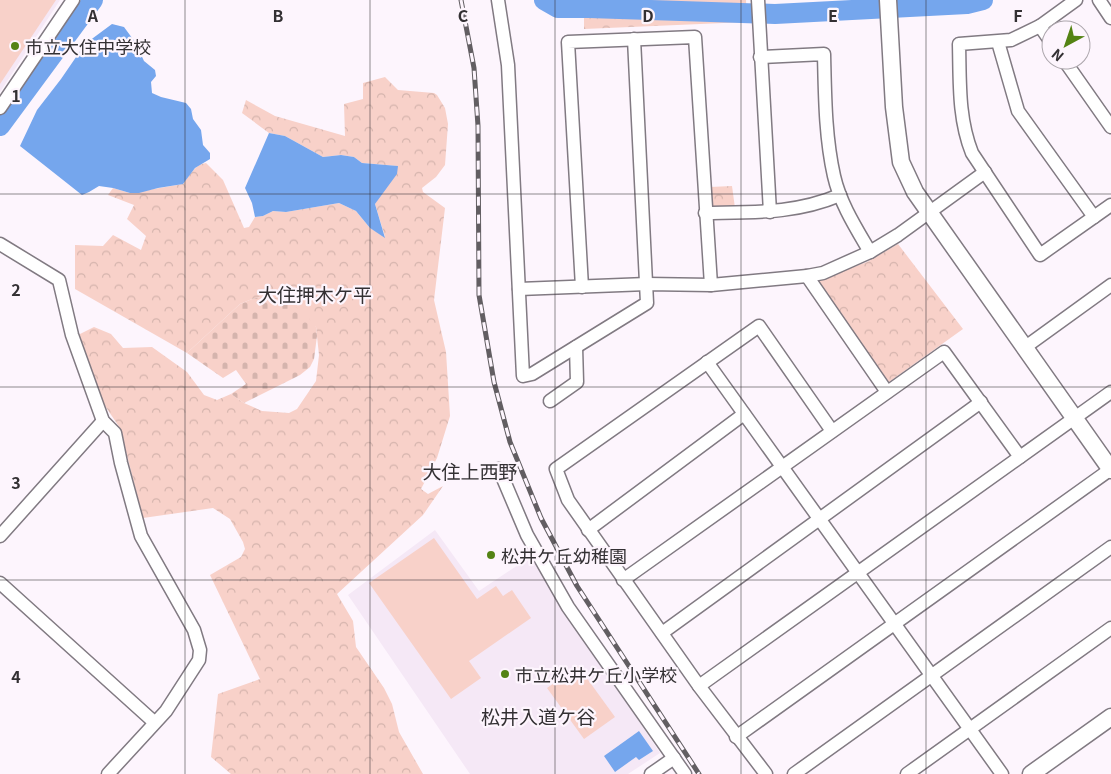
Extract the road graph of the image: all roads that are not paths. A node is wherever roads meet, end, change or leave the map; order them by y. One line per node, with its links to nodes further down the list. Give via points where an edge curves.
1 (73, 0): 13 (street)
2 (498, 0): 29 (street, via 508,65)
3 (758, 0): 11 (street)
4 (888, 0): 20 (street, via 894,107 901,162)
5 (1076, 0): 8 (street)
6 (1099, 0): 7 (street)
7 (1111, 18)
8 (1040, 26): 10 (street, via 1011,40)
9 (634, 39): 19 (street, via 695,37); 25 (street); 28 (street, via 568,42)
10 (998, 42): 15 (street, via 959,44 961,111 972,153); 21 (street, via 1018,111)
11 (760, 57): 16 (street, via 824,54 826,117 834,176); 18 (street)
12 (1071, 70): 14 (street)
13 (0, 108)
14 (1111, 127)
15 (984, 172): 20 (street); 21 (street, via 1040,255)
16 (840, 195): 18 (street, via 798,209); 23 (street)
17 (1111, 205): 21 (street)
18 (770, 212): 19 (street)
19 (706, 214): 26 (street)
20 (928, 214): 23 (street); 31 (street)
21 (1094, 217)
22 (0, 244): 39 (street, via 59,280 72,335)
23 (870, 252): 24 (street, via 823,273)
24 (807, 276): 26 (street); 33 (street)
25 (647, 284): 26 (street); 28 (street); 30 (street, via 647,303)
26 (711, 285)
27 (1111, 285): 31 (street)
28 (582, 286): 29 (street)
29 (518, 289): 30 (street, via 523,376 532,374)
30 (576, 347): 35 (street, via 577,382)
31 (1024, 348): 38 (street)
32 (707, 362): 37 (street); 40 (street, via 759,326); 46 (street, via 556,469 568,500)
33 (887, 392): 36 (street, via 944,352); 40 (street)
34 (1111, 392): 38 (street)
35 (550, 401)
36 (981, 402): 41 (street); 45 (street)
37 (744, 414): 42 (street); 46 (street)
38 (1074, 418): 41 (street); 44 (street)
39 (103, 421): 47 (street); 58 (street, via 115,433 141,536 194,630 200,650 199,660 166,711)
40 (832, 431): 42 (street)
41 (1020, 457): 49 (street)
42 (782, 467): 45 (street); 50 (street)
43 (499, 469): 61 (street, via 527,535 568,607)
44 (1111, 470): 52 (street)
45 (819, 519): 49 (street); 54 (street)
46 (588, 530): 50 (street)
47 (0, 536)
48 (1111, 547): 55 (street)
49 (858, 573): 52 (street); 56 (street)
50 (623, 580): 54 (street)
51 (0, 583): 58 (street)
52 (894, 624): 55 (street); 60 (street)
53 (1111, 628): 59 (street)
54 (662, 632): 56 (street)
55 (931, 676): 59 (street); 66 (street)
56 (699, 686): 60 (street)
57 (1111, 717): 69 (street)
58 (154, 722): 62 (street)
59 (969, 729): 67 (street); 68 (street)
60 (736, 737): 65 (street)
61 (674, 758): 63 (street); 64 (street)
62 (108, 774)
63 (651, 774)
64 (685, 774)
65 (766, 774)
66 (794, 774)
67 (907, 774)
68 (1002, 774)
69 (1031, 774)

